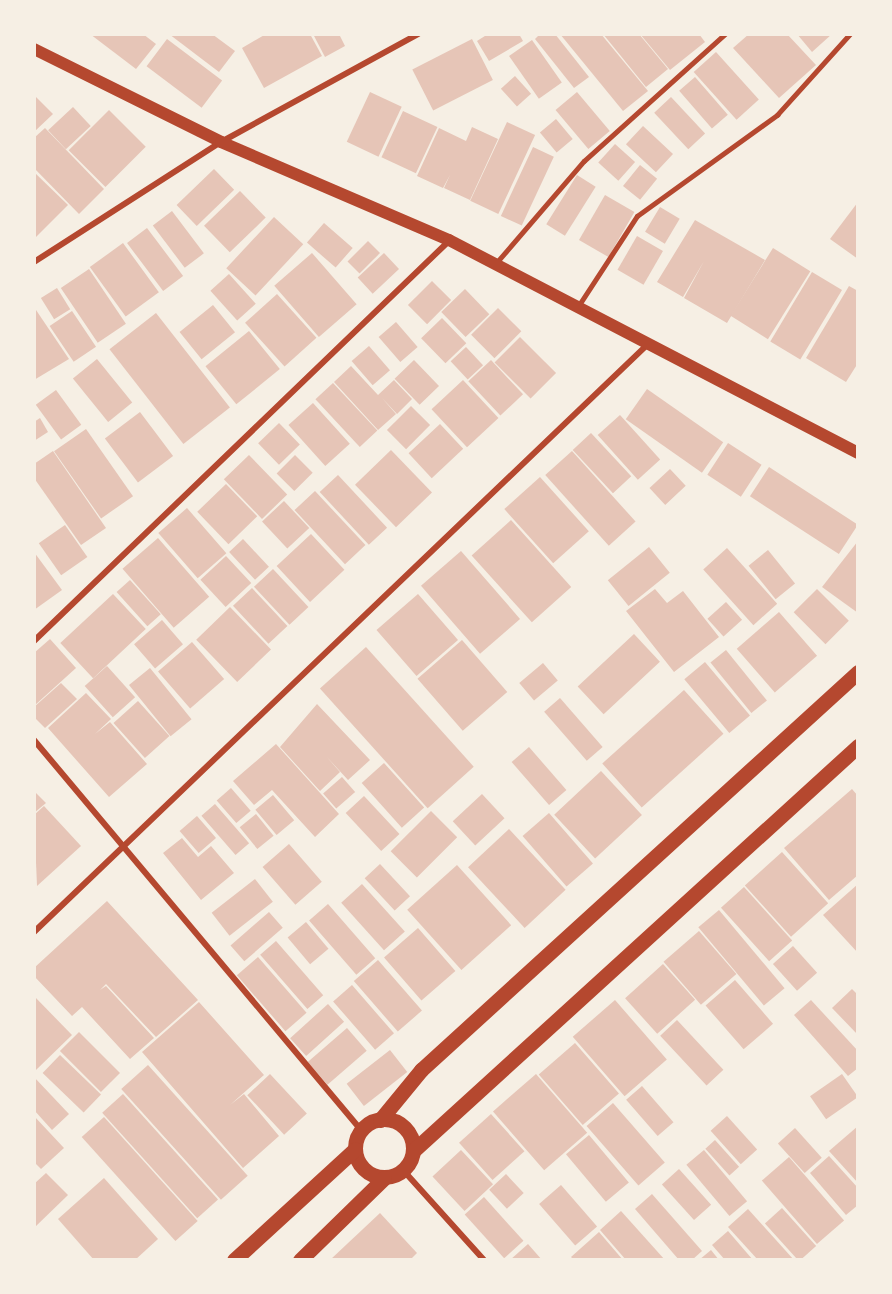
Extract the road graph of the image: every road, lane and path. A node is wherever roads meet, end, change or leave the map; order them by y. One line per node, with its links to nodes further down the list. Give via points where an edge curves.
1 (418, 34): 5 (street)
2 (726, 34): 8 (lane, via 585,161)
3 (850, 34): 9 (lane, via 777,115 637,216)
4 (34, 49): 5 (main road)
5 (220, 142): 6 (main road); 7 (street)
6 (449, 240): 8 (main road); 12 (street)
7 (34, 262)
8 (495, 264): 9 (main road)
9 (577, 307): 10 (main road)
10 (648, 344): 11 (main road); 16 (street)
11 (858, 453)
12 (34, 641)
13 (858, 672): 18 (main road, via 421,1070)
14 (34, 740): 16 (street)
15 (858, 746): 21 (main road)
16 (124, 849): 17 (street); 19 (street)
17 (34, 932)
18 (380, 1120): 19 (main road); 21 (main road, via 404,1127)
19 (361, 1130): 20 (main road)
20 (354, 1149): 23 (main road, via 367,1172); 24 (main road)
21 (413, 1150): 22 (main road)
22 (403, 1170): 23 (main road); 26 (street)
23 (384, 1178): 25 (main road)
24 (234, 1260)
25 (300, 1260)
26 (484, 1260)

